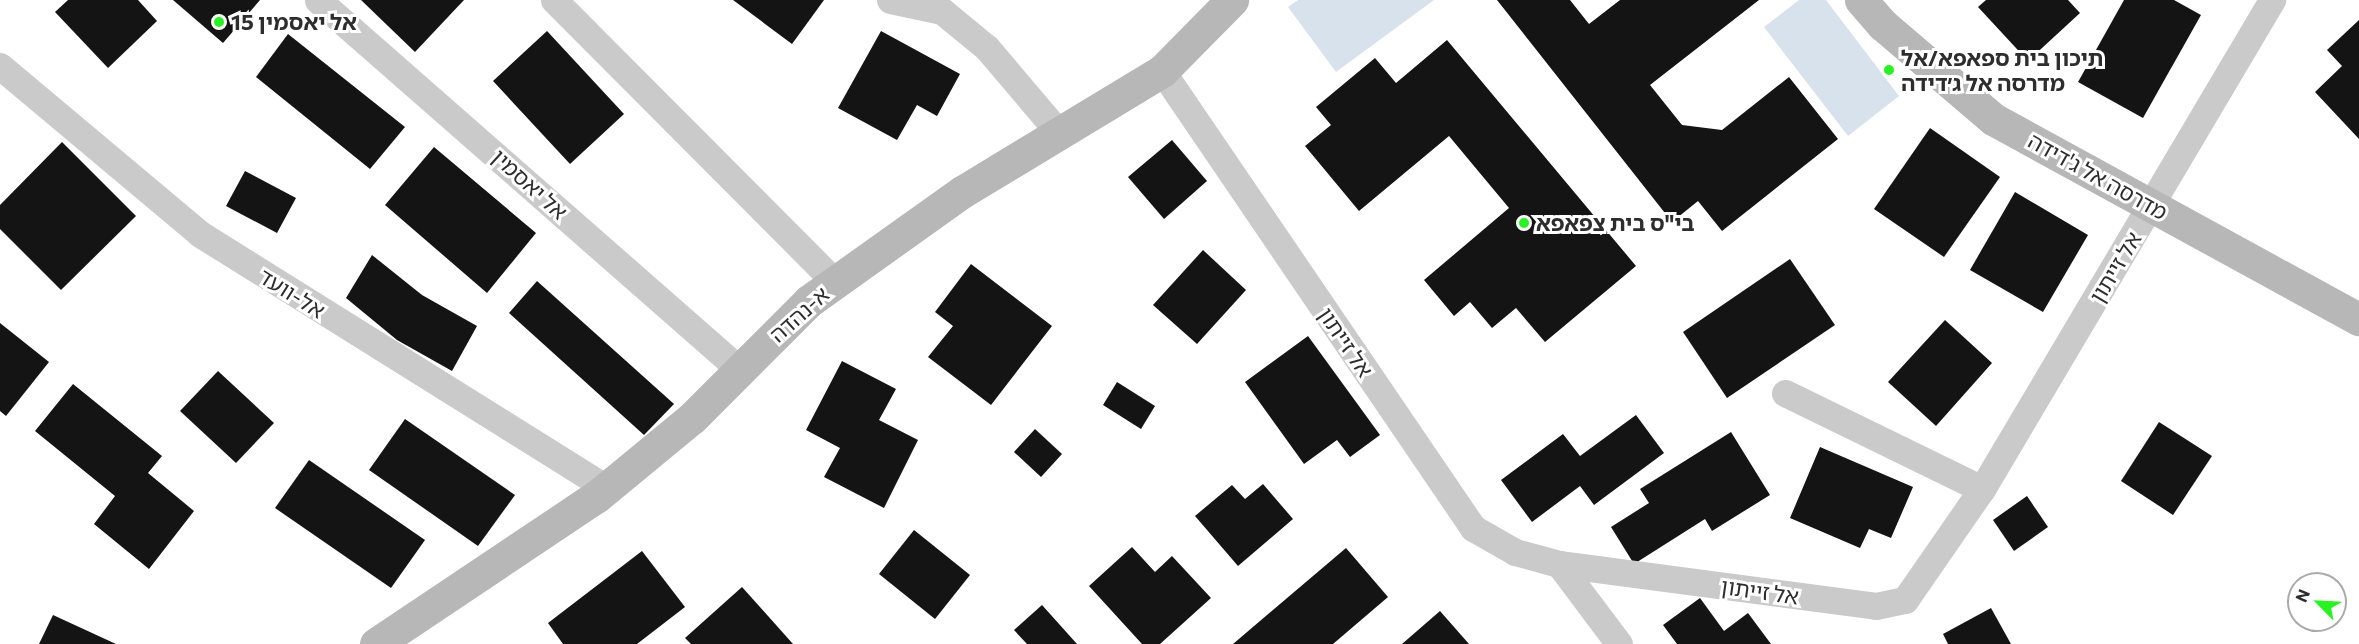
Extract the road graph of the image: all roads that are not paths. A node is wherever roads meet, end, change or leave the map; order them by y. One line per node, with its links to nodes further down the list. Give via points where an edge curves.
1 (318, 0): 13 (street, אל יאסמין)
2 (554, 0): 11 (street)
3 (890, 0): 9 (street, via 942,11 987,48)
4 (1232, 0): 8 (street, א-נהדה)
5 (1861, 0): 10 (street, מדרסה אל ג'דידה, via 1882,25 1993,119)
6 (2272, 0): 10 (street, אל זייתון)
7 (0, 66): 15 (street, אל-וועד, via 200,234)
8 (1162, 71): 9 (street, א-נהדה); 17 (street, אל זייתון, via 1473,528 1515,552)
9 (1059, 133): 11 (street, א-נהדה, via 962,192)
10 (2152, 205): 12 (street, מדרסה אל ג'דידה); 16 (street, אל זייתון)
11 (835, 282): 13 (street, א-נהדה)
12 (2359, 319)
13 (740, 370): 15 (street, א-נהדה)
14 (1785, 393): 16 (street)
15 (607, 488): 18 (street, א-נהדה)
16 (1982, 489): 17 (street, אל זייתון, via 1905,600 1875,606)
17 (1559, 564): 19 (street)
18 (376, 644)
19 (1619, 644)

